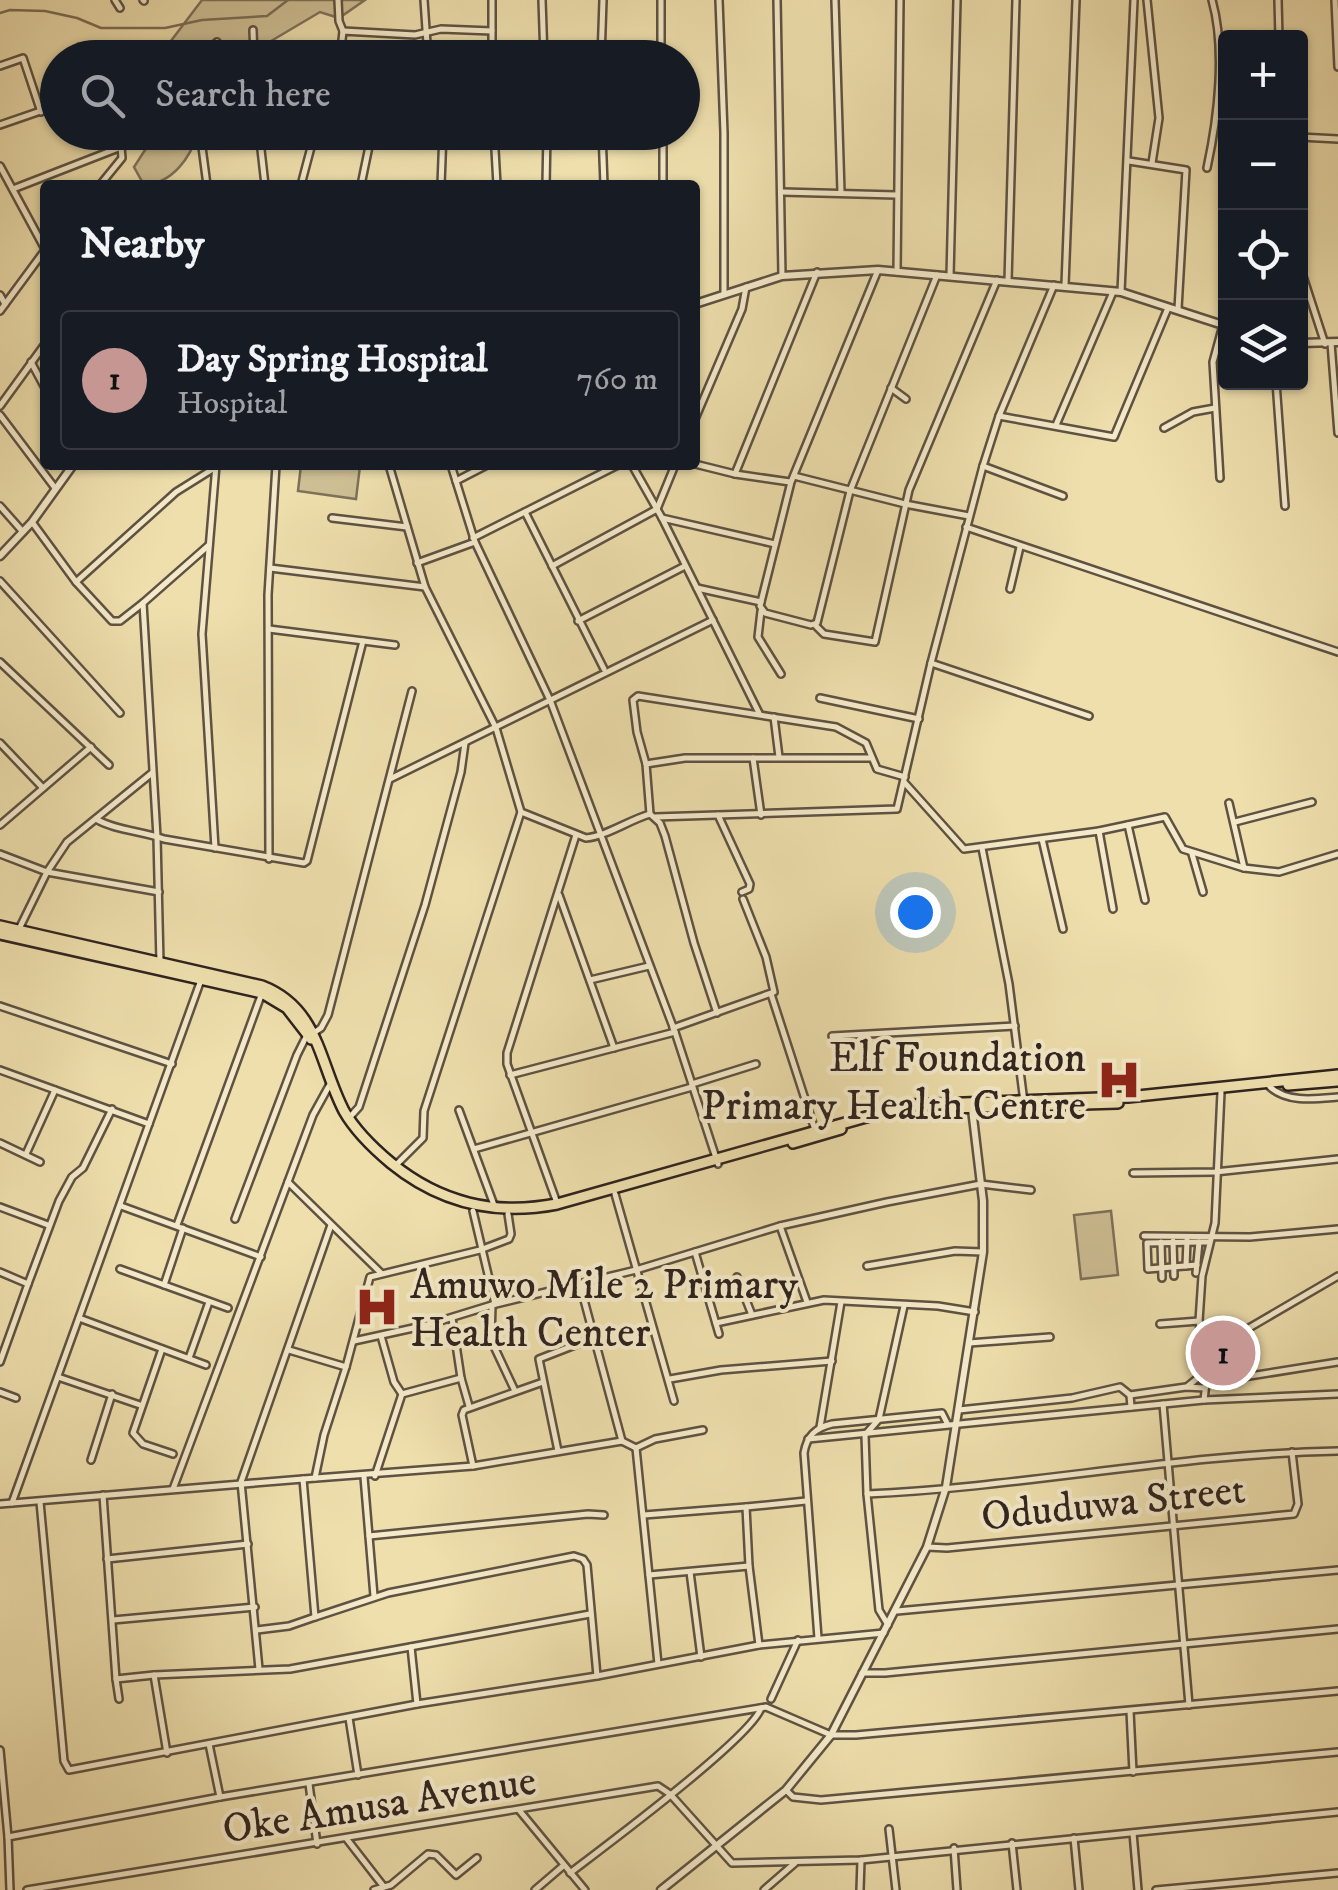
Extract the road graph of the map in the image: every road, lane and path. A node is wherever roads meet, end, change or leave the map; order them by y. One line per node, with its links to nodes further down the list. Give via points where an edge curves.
1 (115, 0): 20 (street)
2 (338, 0): 22 (street)
3 (424, 0): 25 (street)
4 (492, 0): 24 (street)
5 (542, 0): 30 (street)
6 (603, 0): 31 (street)
7 (661, 0): 32 (street)
8 (719, 0): 86 (street)
9 (776, 0): 68 (street)
10 (836, 0): 69 (street)
11 (900, 0): 70 (street)
12 (957, 0): 78 (street)
13 (1016, 0): 80 (street)
14 (1076, 0): 83 (street)
15 (1134, 0): 53 (street)
16 (1147, 0): 54 (street, via 1160,118)
17 (1212, 0): 36 (street)
18 (1278, 0): 23 (street)
19 (1335, 0): 34 (street)
20 (120, 8)
21 (253, 30): 26 (street)
22 (344, 30): 25 (street); 27 (street)
23 (1279, 30)
24 (492, 31): 25 (street); 29 (street)
25 (426, 34): 28 (street)
26 (253, 40)
27 (343, 40)
28 (426, 40)
29 (492, 40)
30 (543, 40)
31 (602, 40)
32 (661, 40)
33 (0, 66): 35 (street, via 23,58)
34 (1338, 67)
35 (40, 109)
36 (1218, 111)
37 (40, 112): 38 (street)
38 (0, 125)
39 (1218, 133): 56 (street)
40 (1308, 137): 41 (street)
41 (1338, 139)
42 (114, 150): 67 (street)
43 (122, 150): 57 (street)
44 (202, 150): 58 (street)
45 (261, 150): 59 (street)
46 (310, 150): 60 (street)
47 (368, 150): 61 (street)
48 (442, 150): 62 (street)
49 (495, 150): 63 (street)
50 (546, 150): 64 (street)
51 (603, 150): 65 (street)
52 (663, 150): 66 (street)
53 (1129, 161): 54 (street); 85 (street)
54 (1152, 164): 91 (street, via 1186,170)
55 (0, 166): 67 (street)
56 (1207, 168)
57 (104, 180)
58 (206, 180)
59 (264, 180)
60 (302, 180)
61 (361, 180)
62 (441, 180)
63 (497, 180)
64 (546, 180)
65 (604, 180)
66 (663, 180)
67 (13, 189): 71 (street)
68 (782, 192): 69 (street); 77 (street)
69 (841, 192): 70 (street)
70 (896, 195): 75 (street)
71 (40, 240)
72 (40, 256): 89 (street)
73 (878, 270): 74 (street); 75 (street); 128 (street)
74 (817, 272): 77 (street); 126 (street)
75 (897, 272): 76 (street)
76 (937, 275): 78 (street); 99 (street)
77 (782, 276): 82 (street)
78 (950, 276): 79 (street)
79 (997, 280): 80 (street); 133 (street)
80 (1008, 281): 81 (street)
81 (1054, 285): 83 (street); 106 (street)
82 (747, 286): 86 (street); 103 (street)
83 (1065, 286): 85 (street)
84 (1308, 286): 95 (street)
85 (1117, 292): 90 (street); 107 (street)
86 (724, 293): 88 (street)
87 (0, 295): 89 (street)
88 (700, 302)
89 (5, 304): 92 (street)
90 (1169, 305): 91 (street); 107 (street, via 1114,438)
91 (1178, 308): 93 (street)
92 (0, 311)
93 (1218, 324)
94 (1218, 342): 104 (street)
95 (1331, 343): 109 (street)
96 (40, 350): 97 (street)
97 (31, 362): 98 (street); 102 (street)
98 (40, 379)
99 (891, 388): 101 (street); 131 (street)
100 (1277, 390): 135 (street)
101 (906, 399)
102 (0, 405)
103 (700, 408)
104 (1215, 408): 108 (street); 127 (street)
105 (0, 415): 112 (street)
106 (999, 416): 107 (street); 111 (street)
107 (1056, 425)
108 (1164, 428)
109 (1338, 433)
110 (700, 465): 126 (street)
111 (983, 466): 132 (street); 138 (street)
112 (40, 467)
113 (42, 470): 130 (street)
114 (69, 470): 130 (street)
115 (210, 470): 155 (street)
116 (216, 470): 147 (street)
117 (276, 470): 153 (street)
118 (391, 470): 142 (street)
119 (453, 470): 129 (street)
120 (477, 470): 129 (street)
121 (600, 470): 125 (street)
122 (607, 470): 125 (street)
123 (635, 470): 136 (street)
124 (673, 470): 136 (street)
125 (601, 473): 137 (street)
126 (735, 474): 128 (street)
127 (1220, 478)
128 (792, 479): 131 (street); 146 (street)
129 (456, 481): 145 (street)
130 (56, 488): 141 (street)
131 (850, 491): 133 (street); 164 (street)
132 (1063, 496)
133 (906, 504): 138 (street); 164 (street, via 875,642 824,634)
134 (0, 506): 144 (street)
135 (1286, 506)
136 (658, 509): 140 (street); 151 (street)
137 (526, 512): 145 (street); 151 (street)
138 (969, 516): 143 (street)
139 (332, 518): 142 (street)
140 (662, 518): 146 (street); 152 (street)
141 (32, 522): 144 (street); 155 (street)
142 (406, 527): 150 (street)
143 (966, 527): 148 (street); 170 (street)
144 (23, 532): 149 (street)
145 (474, 540): 150 (street); 175 (street)
146 (775, 544): 159 (street)
147 (210, 545): 160 (street); 209 (street, via 202,634)
148 (1020, 547): 158 (street); 168 (street)
149 (0, 556)
150 (417, 563): 156 (street)
151 (552, 566): 163 (street)
152 (686, 566): 157 (street); 163 (street)
153 (270, 568): 156 (street); 165 (street)
154 (0, 581): 176 (street)
155 (76, 582): 160 (street, via 112,621)
156 (425, 587): 181 (street)
157 (697, 588): 159 (street); 162 (street)
158 (1010, 589)
159 (761, 602): 161 (street)
160 (143, 603): 190 (street)
161 (761, 611): 164 (street); 172 (street, via 758,637)
162 (712, 620): 175 (street); 177 (street)
163 (578, 621): 171 (street)
164 (815, 624)
165 (269, 628): 166 (street); 214 (street)
166 (363, 641): 167 (street); 214 (street, via 307,861)
167 (395, 645)
168 (1338, 652)
169 (0, 662): 184 (street)
170 (931, 663): 178 (street); 180 (street)
171 (604, 669)
172 (781, 674)
173 (412, 692): 191 (street)
174 (820, 698): 180 (street)
175 (550, 700): 181 (street); 205 (street)
176 (120, 713)
177 (758, 714): 179 (street); 188 (street, via 634,697)
178 (1089, 716)
179 (774, 717): 185 (street); 187 (street, via 836,727 863,740)
180 (919, 719): 192 (street)
181 (496, 728): 183 (street); 196 (street)
182 (0, 743): 193 (street)
183 (465, 743): 191 (street); 254 (street, via 425,905 359,1107)
184 (91, 747): 189 (street); 193 (street)
185 (778, 757): 186 (street); 187 (street)
186 (753, 758): 188 (street); 197 (street)
187 (870, 758): 192 (street, via 877,770)
188 (646, 764): 199 (street)
189 (109, 765)
190 (152, 773): 200 (street); 207 (street)
191 (390, 779): 235 (street, via 328,1015)
192 (904, 780): 197 (street, via 900,806 891,812); 210 (street, via 959,846)
193 (43, 788): 202 (street)
194 (1312, 802): 201 (street)
195 (1229, 803): 201 (street)
196 (521, 812): 206 (street); 264 (street, via 424,1111 424,1138)
197 (761, 814): 198 (street)
198 (718, 815): 199 (street); 230 (street, via 750,884 742,896 766,957)
199 (652, 816): 205 (street); 232 (street, via 665,836)
200 (96, 820): 207 (street); 216 (street, via 68,842)
201 (1234, 822): 215 (street)
202 (0, 825)
203 (1128, 825): 204 (street); 212 (street, via 1166,817 1183,850); 220 (street)
204 (1099, 832): 208 (street); 221 (street)
205 (600, 834): 206 (street); 226 (street)
206 (576, 835): 219 (street)
207 (157, 837): 209 (street); 217 (street)
208 (1042, 840): 210 (street); 223 (street)
209 (214, 848): 214 (street)
210 (982, 848): 233 (street)
211 (0, 854): 216 (street)
212 (1192, 854): 215 (street); 218 (street)
213 (1338, 854): 215 (street, via 1279,872)
214 (270, 859)
215 (1244, 868)
216 (47, 872): 217 (street); 224 (street)
217 (159, 892): 225 (street)
218 (1203, 892)
219 (558, 893): 228 (street); 241 (street, via 507,1053)
220 (1145, 900)
221 (1113, 909)
222 (0, 930): 224 (main road)
223 (1063, 930)
224 (16, 934): 225 (main road); 227 (main road)
225 (160, 963): 235 (main road, via 273,990 298,1009)
226 (649, 966): 228 (street); 234 (street)
227 (201, 979): 229 (main road); 238 (street)
228 (590, 980): 237 (street)
229 (262, 994): 235 (main road); 281 (street)
230 (771, 994): 232 (street); 256 (street)
231 (0, 1006): 238 (street)
232 (717, 1014): 234 (street)
233 (1015, 1026): 236 (street); 250 (street)
234 (674, 1030): 237 (street); 243 (street)
235 (312, 1033): 244 (main road); 254 (main road); 277 (street, via 301,1044)
236 (832, 1036)
237 (614, 1048): 241 (street)
238 (172, 1064): 255 (street)
239 (756, 1064): 243 (street)
240 (0, 1070): 246 (street)
241 (510, 1075): 257 (street)
242 (1338, 1078): 245 (main road); 247 (main road)
243 (692, 1085): 257 (street); 262 (street)
244 (329, 1086): 264 (main road, via 342,1119 366,1149); 267 (street)
245 (1270, 1087): 248 (main road); 249 (street, via 1291,1098)
246 (55, 1090): 251 (street); 260 (street)
247 (1206, 1091): 248 (main road); 250 (main road)
248 (1221, 1092): 265 (street)
249 (1338, 1096)
250 (1024, 1105): 252 (main road); 256 (main road, via 910,1105)
251 (112, 1109): 255 (street); 279 (street)
252 (972, 1109): 262 (main road, via 905,1112); 268 (street)
253 (460, 1110): 259 (street)
254 (349, 1118): 264 (main road)
255 (150, 1124): 272 (street)
256 (815, 1130): 262 (main road)
257 (532, 1132): 259 (street); 271 (street)
258 (0, 1143): 260 (street)
259 (474, 1149): 274 (street)
260 (26, 1154): 263 (street)
261 (1338, 1159): 265 (street)
262 (718, 1161): 270 (main road); 271 (main road)
263 (40, 1162)
264 (390, 1164): 274 (main road, via 448,1199); 275 (main road, via 412,1187)
265 (1215, 1172): 266 (street); 284 (street)
266 (1133, 1173)
267 (288, 1182): 278 (street); 292 (street)
268 (981, 1184): 269 (street); 280 (street); 291 (street)
269 (1030, 1190)
270 (615, 1194): 276 (main road, via 558,1210); 298 (street)
271 (557, 1204): 274 (main road)
272 (121, 1206): 281 (street); 316 (street)
273 (0, 1208): 279 (street)
274 (495, 1208)
275 (474, 1211): 276 (main road); 289 (street)
276 (508, 1214): 289 (street, via 511,1238)
277 (235, 1218)
278 (331, 1224): 300 (street); 330 (street)
279 (48, 1225): 305 (street)
280 (780, 1226): 290 (street); 310 (street)
281 (180, 1227): 292 (street); 306 (street)
282 (1338, 1229): 284 (street)
283 (1144, 1236): 284 (street)
284 (1210, 1239): 288 (street); 318 (street)
285 (1186, 1240): 286 (street); 288 (street); 294 (street)
286 (1173, 1241): 287 (street); 295 (street)
287 (1160, 1242): 296 (street); 296 (street, via 1147,1243 1148,1269)
288 (1199, 1242): 294 (street, via 1197,1269)
289 (480, 1250): 300 (street); 311 (street)
290 (695, 1252): 298 (street); 319 (street)
291 (982, 1252): 293 (street, via 955,1250); 314 (street)
292 (261, 1257): 382 (street)
293 (868, 1266)
294 (1186, 1266): 295 (street)
295 (1174, 1267): 296 (street); 301 (street)
296 (1162, 1268): 304 (street)
297 (120, 1269): 306 (street)
298 (636, 1270): 307 (street); 341 (street)
299 (0, 1272): 305 (street)
300 (381, 1273): 327 (street, via 368,1282)
301 (1174, 1276)
302 (1338, 1276): 331 (street)
303 (736, 1278): 315 (street)
304 (1162, 1278)
305 (28, 1284): 326 (street)
306 (164, 1284): 309 (street)
307 (580, 1284): 311 (street); 324 (street)
308 (842, 1301): 310 (street); 312 (street); 333 (street)
309 (209, 1302): 313 (street); 332 (street)
310 (807, 1302): 315 (street)
311 (494, 1305): 317 (street); 345 (street, via 491,1340)
312 (904, 1306): 314 (street); 359 (street)
313 (228, 1308)
314 (975, 1312): 328 (street)
315 (752, 1314): 319 (street)
316 (79, 1318): 329 (street); 339 (street)
317 (452, 1318): 322 (street); 340 (street)
318 (1198, 1320): 320 (street); 331 (street)
319 (716, 1323): 321 (street)
320 (1160, 1324)
321 (719, 1334)
322 (380, 1336): 327 (street); 348 (street)
323 (0, 1337): 326 (street)
324 (592, 1338): 342 (street, via 541,1356); 366 (street)
325 (1050, 1338): 328 (street)
326 (8, 1340): 334 (street)
327 (354, 1340): 337 (street)
328 (969, 1343): 358 (street)
329 (162, 1349): 332 (street); 355 (street)
330 (289, 1350): 337 (street); 380 (street)
331 (1203, 1351): 338 (street)
332 (188, 1358): 336 (street)
333 (832, 1361): 341 (street); 362 (street)
334 (0, 1362)
335 (1338, 1362): 343 (street)
336 (206, 1365)
337 (346, 1367): 378 (street)
338 (1205, 1372): 343 (street); 344 (street)
339 (58, 1377): 347 (street); 388 (street)
340 (461, 1378): 348 (street); 356 (street)
341 (670, 1378): 353 (street)
342 (543, 1382): 345 (street); 369 (street)
343 (1206, 1386): 344 (street); 352 (street)
344 (1186, 1388): 350 (street)
345 (515, 1391): 356 (street)
346 (0, 1392): 351 (street)
347 (112, 1394): 355 (street); 373 (street)
348 (402, 1394): 377 (street)
349 (1338, 1394): 352 (street)
350 (1130, 1395): 357 (street); 358 (street, via 1120,1388)
351 (16, 1398)
352 (1204, 1400): 354 (street)
353 (674, 1401)
354 (1163, 1404): 357 (street); 374 (street)
355 (140, 1406): 372 (street, via 136,1437)
356 (469, 1406): 375 (street, via 462,1416)
357 (1131, 1407): 361 (street)
358 (959, 1410): 361 (street)
359 (880, 1419): 360 (street); 361 (street, via 943,1413); 364 (street)
360 (839, 1424): 362 (street); 365 (street)
361 (952, 1424): 364 (street); 381 (street)
362 (820, 1427): 367 (street)
363 (703, 1430): 368 (street)
364 (865, 1434): 365 (street); 383 (street)
365 (838, 1438): 367 (street)
366 (622, 1442): 368 (street); 369 (street)
367 (807, 1442): 385 (street)
368 (636, 1448): 391 (street)
369 (558, 1450): 375 (street)
370 (1292, 1452): 371 (street); 374 (street); 392 (street, Oduduwa Street, via 1294,1514)
371 (1338, 1452)
372 (173, 1454)
373 (91, 1460)
374 (1168, 1463): 381 (street); 392 (street)
375 (473, 1466): 377 (street)
376 (364, 1476): 377 (street); 378 (street); 393 (street)
377 (375, 1476)
378 (314, 1478): 379 (street)
379 (304, 1479): 380 (street); 406 (street)
380 (241, 1482): 382 (street); 394 (street)
381 (946, 1487): 383 (street); 395 (street)
382 (173, 1489): 384 (street)
383 (867, 1494): 408 (street)
384 (102, 1495): 386 (street); 396 (street)
385 (806, 1501): 389 (street); 411 (street)
386 (40, 1502): 388 (street); 434 (street, via 66,1769)
387 (0, 1504): 388 (street)
388 (12, 1504)
389 (746, 1507): 391 (street); 397 (street)
390 (604, 1515): 393 (street)
391 (644, 1515): 400 (street)
392 (1173, 1524): 395 (street, Oduduwa Street); 401 (street)
393 (370, 1536): 402 (street)
394 (249, 1544): 396 (street); 403 (street)
395 (927, 1546): 404 (street)
396 (106, 1559): 407 (street)
397 (749, 1566): 399 (street); 414 (street)
398 (1338, 1570): 401 (street)
399 (690, 1572): 400 (street); 416 (street)
400 (649, 1575): 417 (street)
401 (1179, 1585): 404 (street); 413 (street)
402 (374, 1596): 405 (street, via 574,1556 587,1565); 406 (street)
403 (255, 1607): 407 (street); 410 (street)
404 (897, 1610): 408 (street)
405 (590, 1614): 415 (street); 421 (street)
406 (316, 1617): 410 (street)
407 (112, 1620): 422 (street)
408 (886, 1629): 411 (street); 419 (street)
409 (1338, 1629): 413 (street)
410 (257, 1630): 418 (street)
411 (818, 1638): 412 (street)
412 (798, 1640): 414 (street); 425 (street)
413 (1181, 1644): 419 (street); 427 (street)
414 (759, 1645): 416 (street)
415 (410, 1646): 418 (street); 426 (street)
416 (700, 1657): 417 (street)
417 (658, 1665): 421 (street)
418 (258, 1669): 420 (street)
419 (862, 1673): 431 (street)
420 (154, 1676): 422 (street); 434 (street)
421 (597, 1676): 426 (street)
422 (116, 1679): 424 (street)
423 (1338, 1691): 427 (street)
424 (118, 1699)
425 (772, 1699)
426 (417, 1704): 430 (street)
427 (1189, 1706): 429 (street)
428 (761, 1708): 431 (street); 438 (street); 441 (street)
429 (1130, 1712): 431 (street); 437 (street)
430 (349, 1717): 432 (street); 438 (street)
431 (831, 1735): 440 (street)
432 (208, 1744): 434 (street); 442 (street)
433 (0, 1750): 436 (street)
434 (167, 1752)
435 (1338, 1752): 437 (street)
436 (0, 1763): 445 (street)
437 (1134, 1772): 440 (street, via 821,1800 792,1797)
438 (358, 1775): 439 (street)
439 (309, 1784): 442 (street); 452 (street)
440 (786, 1790): 453 (street)
441 (670, 1794): 443 (street, Oke Amusa Avenue, via 658,1786); 453 (street); 460 (street)
442 (220, 1797): 449 (street)
443 (519, 1810): 450 (street, Oke Amusa Avenue); 459 (street)
444 (1338, 1812): 447 (street)
445 (4, 1823): 449 (street)
446 (888, 1829): 455 (street)
447 (1132, 1833): 448 (street); 476 (street)
448 (1074, 1837): 451 (street); 475 (street)
449 (8, 1838): 463 (street)
450 (346, 1838): 452 (street, Oke Amusa Avenue); 464 (street)
451 (1012, 1843): 454 (street); 474 (street)
452 (317, 1844): 465 (street, Oke Amusa Avenue)
453 (715, 1846): 458 (street, via 732,1863); 469 (street)
454 (954, 1848): 455 (street); 473 (street)
455 (892, 1857): 457 (street); 472 (street)
456 (477, 1858): 464 (street, via 456,1874 428,1854)
457 (861, 1860): 458 (street); 471 (street)
458 (797, 1862): 470 (street)
459 (564, 1866): 460 (street); 467 (street)
460 (570, 1873): 468 (street)
461 (1338, 1873): 477 (street)
462 (0, 1884): 463 (street)
463 (10, 1887)
464 (386, 1889): 466 (street)
465 (27, 1890)
466 (374, 1890)
467 (534, 1890)
468 (585, 1890)
469 (661, 1890)
470 (764, 1890)
471 (860, 1890)
472 (896, 1890)
473 (957, 1890)
474 (1017, 1890)
475 (1079, 1890)
476 (1138, 1890)
477 (1156, 1890)

